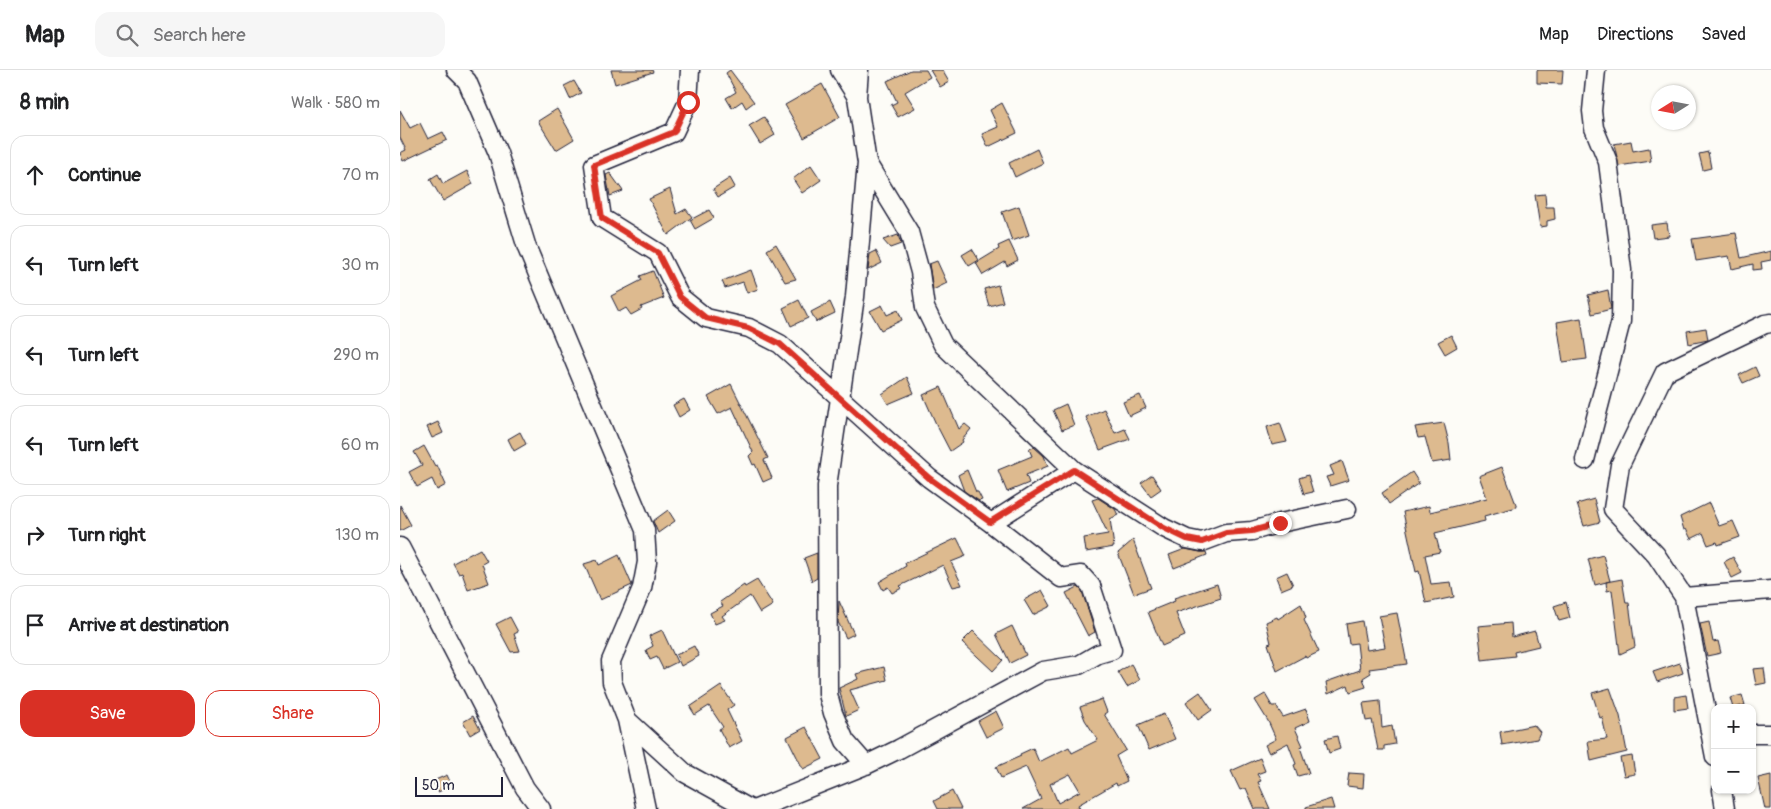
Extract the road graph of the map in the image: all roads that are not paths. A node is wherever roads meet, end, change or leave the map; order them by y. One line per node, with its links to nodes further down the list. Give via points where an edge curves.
1 (690, 70): 9 (street, via 688,102 674,132 594,165 602,218 658,253 680,297 706,318 748,328 780,344)
2 (840, 70): 6 (street)
3 (859, 70): 6 (street)
4 (1596, 70): 10 (street, via 1592,111 1594,128 1608,162 1622,270 1621,321)
5 (466, 74): 17 (street, via 498,153 527,248 645,530 647,562 642,588 611,661 612,682)
6 (857, 97): 7 (street)
7 (867, 163): 9 (street, via 855,297); 11 (street, via 909,232 920,272 925,308 943,345)
8 (1771, 322): 16 (street, via 1665,372 1620,464 1613,509 1656,555)
9 (840, 398): 13 (street, via 929,478); 21 (street, via 827,486 828,694 845,741)
10 (1585, 460)
11 (1074, 470): 12 (street, via 1164,528 1202,542 1226,533 1252,531); 13 (street)
12 (1347, 509)
13 (990, 522): 21 (street, via 1061,578 1081,575 1092,586 1112,650 1079,665 1043,671)
14 (400, 547): 23 (street, via 524,788)
15 (1771, 590): 16 (street)
16 (1684, 597): 18 (street)
17 (627, 720): 24 (street); 25 (street, via 685,773)
18 (1711, 725)
19 (1756, 734): 20 (street)
20 (1771, 734)
21 (866, 765): 26 (street)
22 (1723, 794): 27 (street)
23 (541, 809)
24 (646, 809)
25 (750, 809)
26 (756, 809)
27 (1725, 809)

